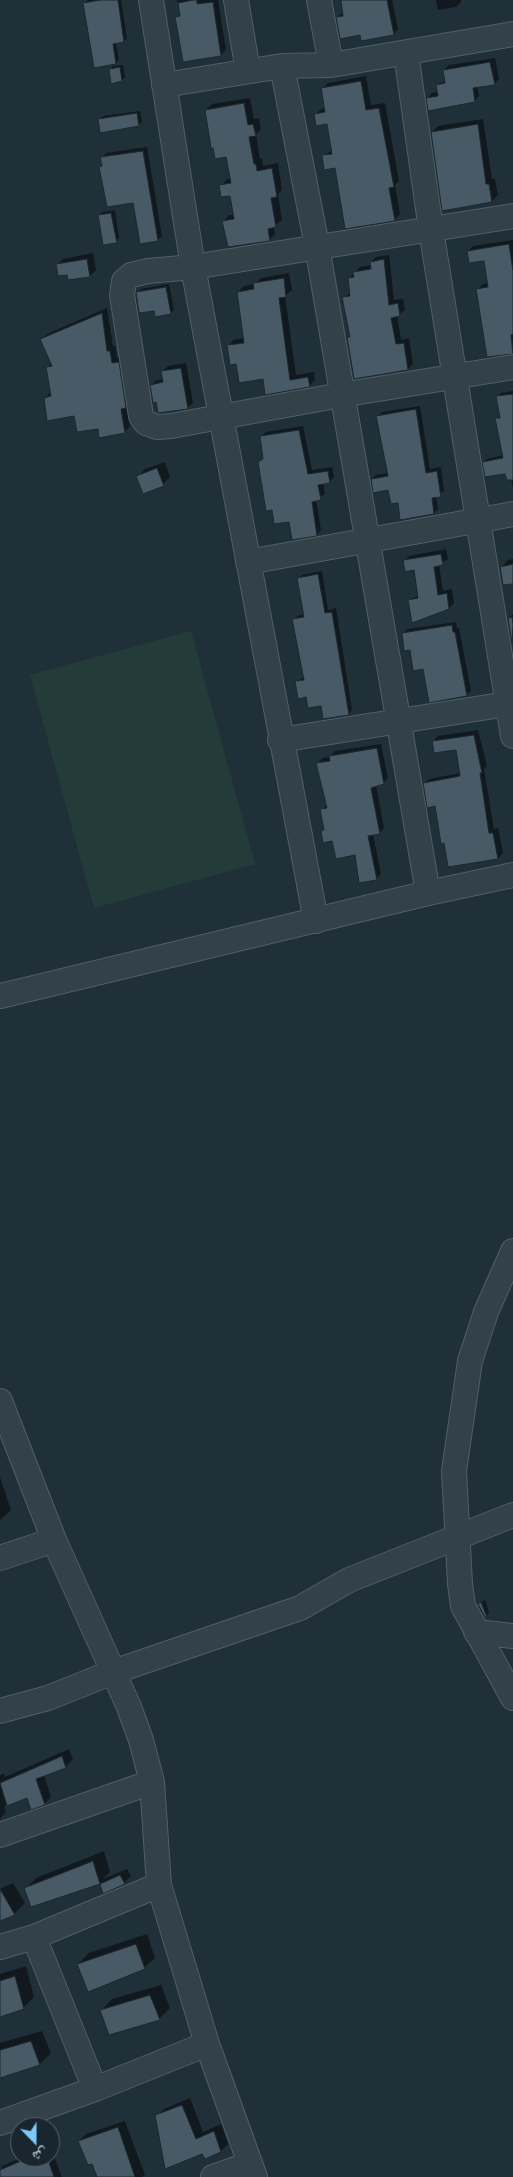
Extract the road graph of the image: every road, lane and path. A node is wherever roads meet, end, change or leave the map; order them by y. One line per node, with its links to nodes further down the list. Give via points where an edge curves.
1 (151, 0): 9 (street)
2 (236, 0): 8 (street)
3 (319, 0): 6 (street)
4 (513, 34): 5 (street)
5 (406, 53): 6 (street); 11 (street)
6 (331, 65): 7 (street)
7 (282, 66): 8 (street); 12 (street)
8 (248, 72): 9 (street)
9 (164, 85): 13 (street)
10 (513, 216): 11 (street)
11 (431, 230): 12 (street); 15 (street)
12 (317, 246): 13 (street); 16 (street)
13 (193, 267): 17 (street); 17 (street, via 130,275 124,281 122,295 140,410 146,424 157,426)
14 (513, 367): 15 (street)
15 (455, 377): 16 (street); 19 (street)
16 (341, 394): 17 (street); 20 (street)
17 (220, 416): 21 (street)
18 (513, 514): 19 (street)
19 (478, 520): 20 (street); 22 (street)
20 (367, 540): 21 (street); 23 (street)
21 (248, 562): 25 (street)
22 (507, 704): 23 (street); 24 (street)
23 (397, 721): 25 (street); 27 (street)
24 (513, 736)
25 (280, 740): 28 (street)
26 (513, 875): 27 (street)
27 (428, 893): 28 (street)
28 (316, 921): 29 (street)
29 (0, 996)
30 (513, 1251): 33 (street, via 486,1312 470,1361 454,1471)
31 (1, 1405): 34 (street)
32 (513, 1515): 33 (street)
33 (458, 1535): 36 (street, via 463,1606); 38 (street, via 349,1580 300,1608)
34 (54, 1540): 35 (street); 38 (street)
35 (0, 1558)
36 (476, 1632): 37 (street); 39 (street)
37 (513, 1636)
38 (113, 1672): 40 (street, via 48,1698); 41 (street, via 130,1707)
39 (513, 1698)
40 (0, 1711)
41 (152, 1782): 42 (street); 43 (street)
42 (0, 1835)
43 (159, 1885): 44 (street); 46 (street)
44 (34, 1936): 45 (street); 47 (street)
45 (0, 1947)
46 (207, 2044): 47 (street); 49 (street)
47 (95, 2089): 48 (street)
48 (0, 2123)
49 (252, 2170): 50 (street)
50 (213, 2177)

